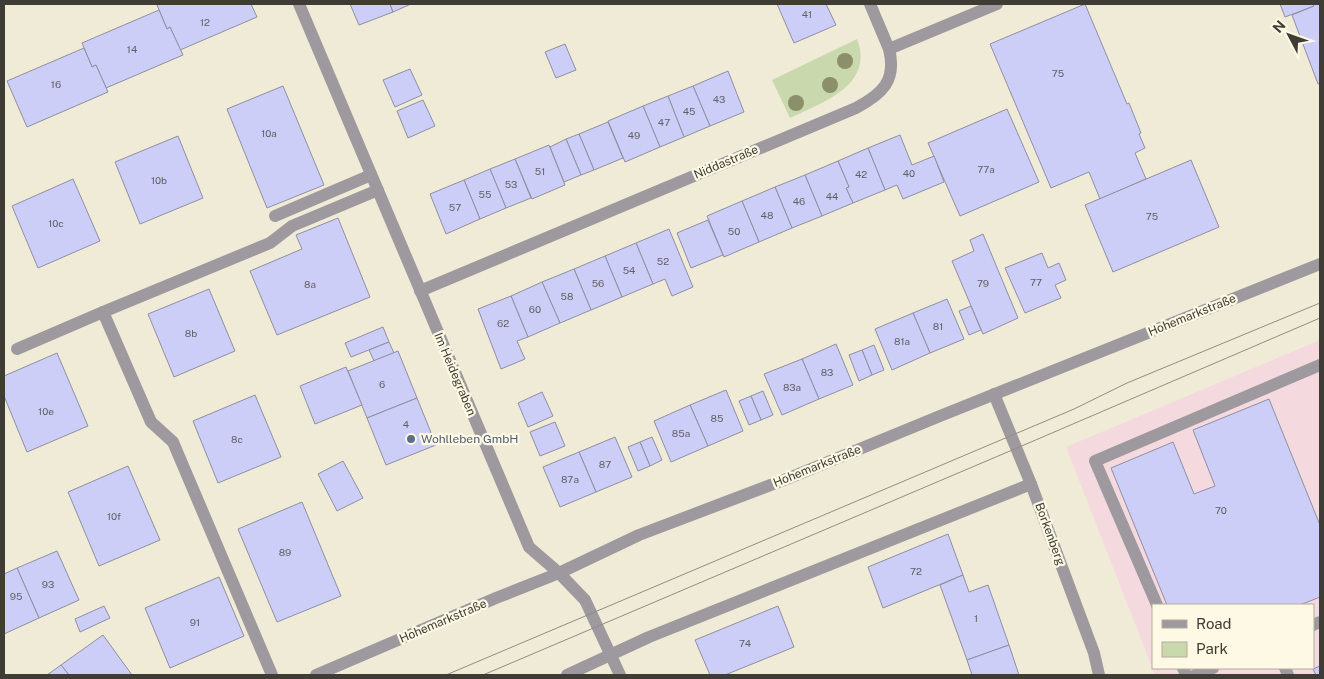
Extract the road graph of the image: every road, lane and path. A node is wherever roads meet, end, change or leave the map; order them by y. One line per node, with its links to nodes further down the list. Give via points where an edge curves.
1 (299, 4): 5 (street, Im Heidegraben)
2 (870, 4): 4 (street)
3 (997, 4): 4 (street)
4 (890, 49): 9 (street, Niddastraße, via 892,70 888,82 871,100 856,108)
5 (372, 175): 6 (street, Im Heidegraben); 7 (street)
6 (378, 190): 9 (street, Im Heidegraben); 10 (street, via 292,226 270,243)
7 (275, 216)
8 (1320, 264): 13 (street, Hohemarkstraße)
9 (420, 291): 15 (street, Im Heidegraben, via 529,547)
10 (103, 312): 11 (street); 19 (street, via 151,422 173,442)
11 (17, 349)
12 (1320, 365): 16 (street, via 1095,461)
13 (994, 394): 14 (street, Borkenberg); 15 (street, Hohemarkstraße, via 639,535)
14 (1031, 484): 17 (street); 23 (street, Borkenberg, via 1094,653)
15 (559, 573): 17 (street, Im Heidegraben, via 585,600); 20 (street, Hohemarkstraße)
16 (1157, 604)
17 (612, 655): 21 (street); 22 (street, Im Heidegraben)
18 (1210, 669): 24 (street)
19 (272, 675)
20 (316, 675)
21 (567, 675)
22 (620, 675)
23 (1098, 675)
24 (1195, 675)

